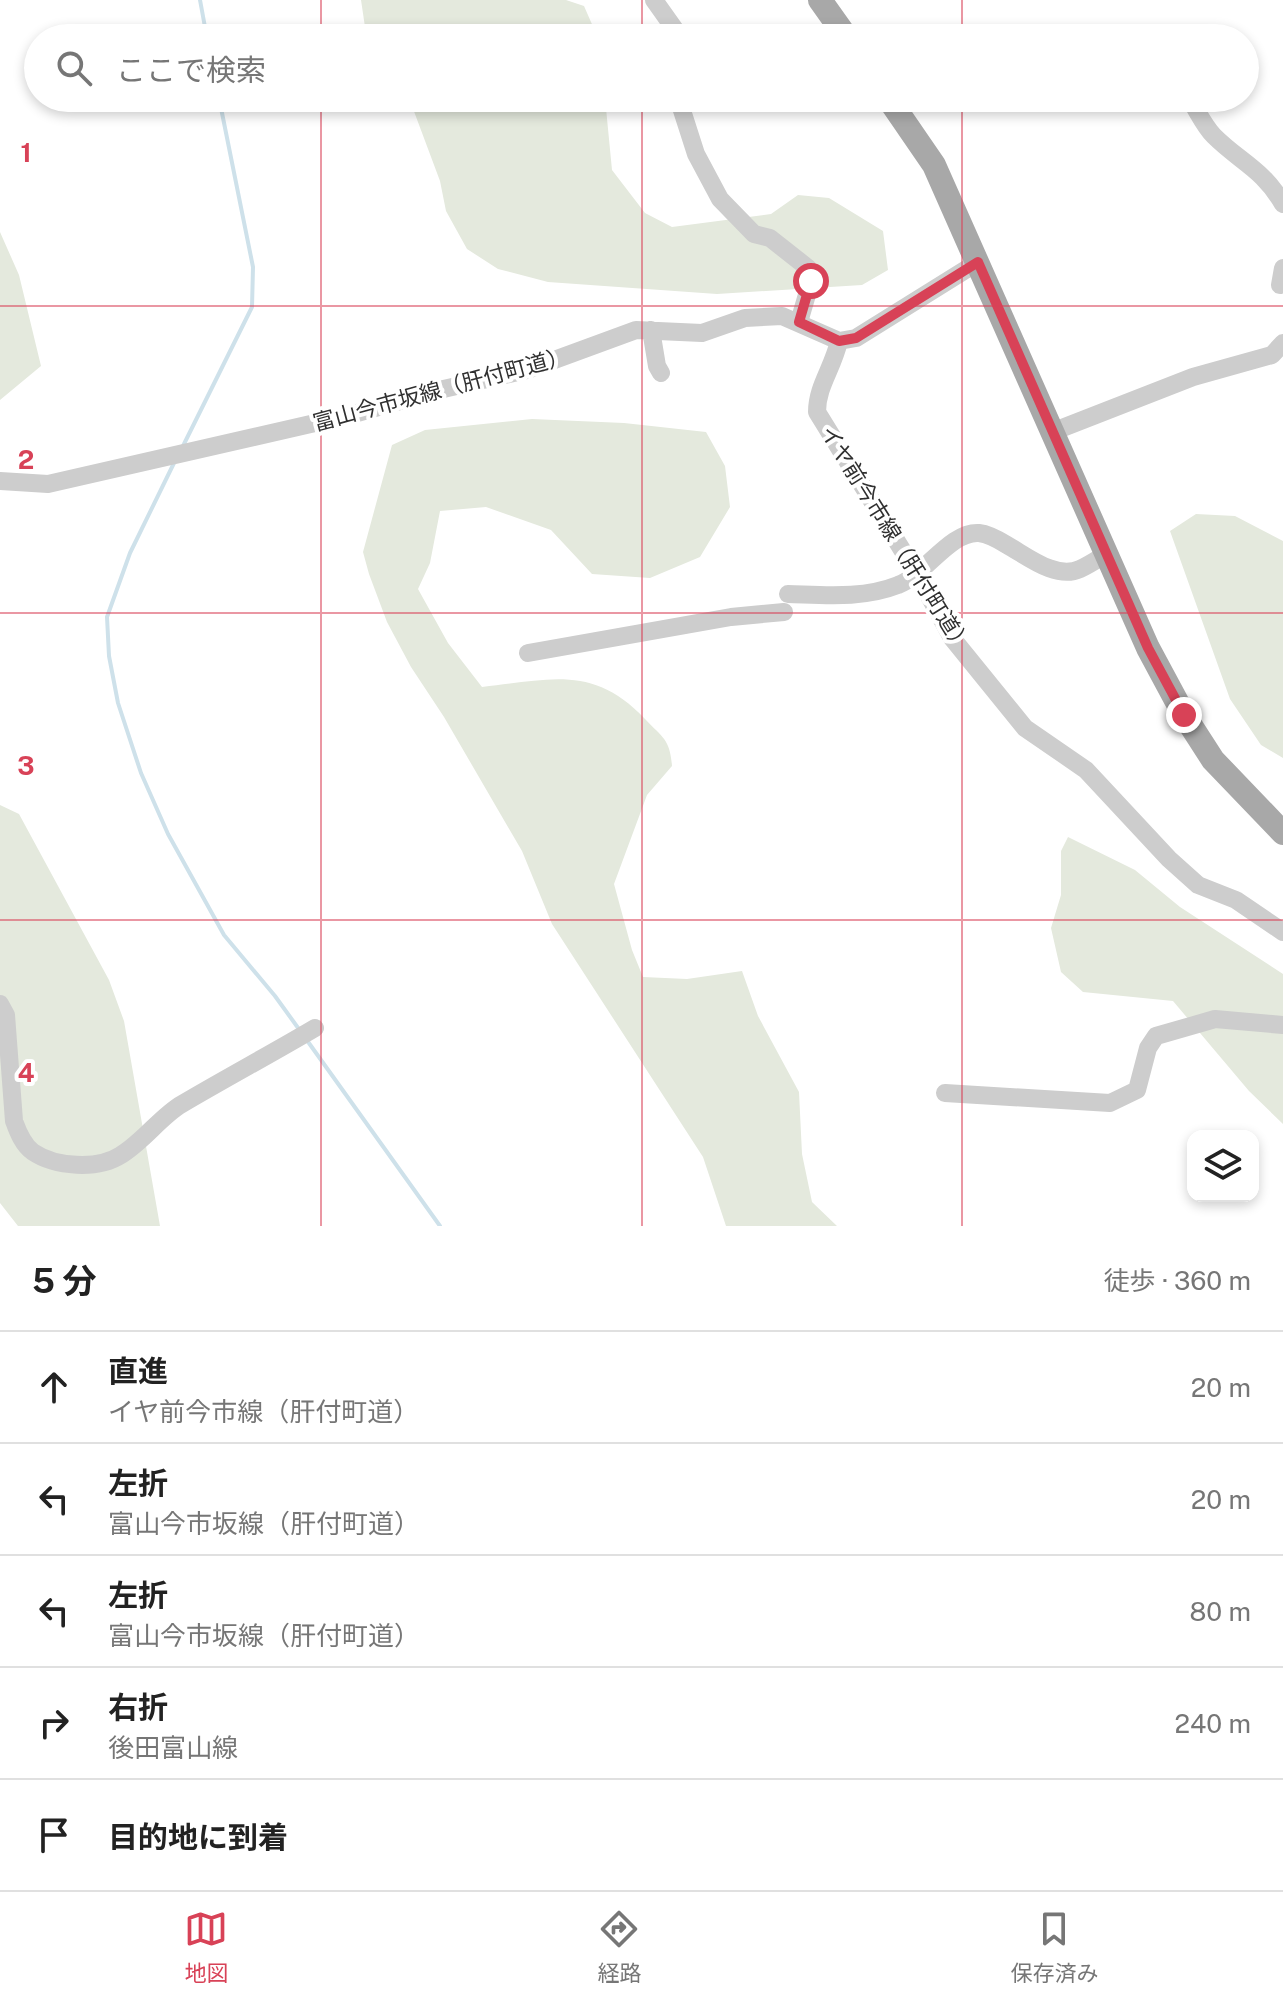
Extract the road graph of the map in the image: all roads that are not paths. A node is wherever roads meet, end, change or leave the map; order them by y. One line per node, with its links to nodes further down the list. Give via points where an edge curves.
1 (654, 0): 3 (street)
2 (820, 0): 4 (main road)
3 (671, 24)
4 (837, 24)
5 (682, 112): 10 (street, via 696,154 720,199 754,234 770,238 808,268 811,281)
6 (898, 112): 9 (main road, via 934,165)
7 (1198, 112): 8 (street, via 1211,134 1255,168)
8 (1283, 204)
9 (978, 262): 12 (street, via 856,338); 15 (main road)
10 (799, 322): 11 (street, 富山今市坂線（肝付町道）, via 763,316 702,333); 12 (street, 富山今市坂線（肝付町道）)
11 (651, 330): 14 (street); 16 (street, 富山今市坂線（肝付町道）, via 636,330 527,370 350,415 48,484)
12 (839, 341): 18 (street, イヤ前今市線（肝付町道）, via 817,394 817,412)
13 (1283, 343): 15 (street, via 1272,355 1193,377)
14 (661, 373)
15 (1052, 432): 17 (main road)
16 (0, 481)
17 (1106, 554): 18 (street, via 1077,571 1062,572 978,533 949,545); 20 (main road, via 1184,715 1213,760)
18 (917, 574): 19 (street, via 877,591 786,603); 21 (street, イヤ前今市線（肝付町道）, via 952,638 1025,728 1086,770 1198,885 1236,900)
19 (528, 653)
20 (1283, 833)
21 (1283, 932)
22 (0, 1004): 24 (street, via 6,1015 14,1121 20,1137 31,1151 53,1162 75,1164 118,1157 177,1107)
23 (1283, 1025): 25 (street, via 1215,1019 1156,1036 1137,1090 1110,1103)
24 (315, 1028)
25 (945, 1093)

